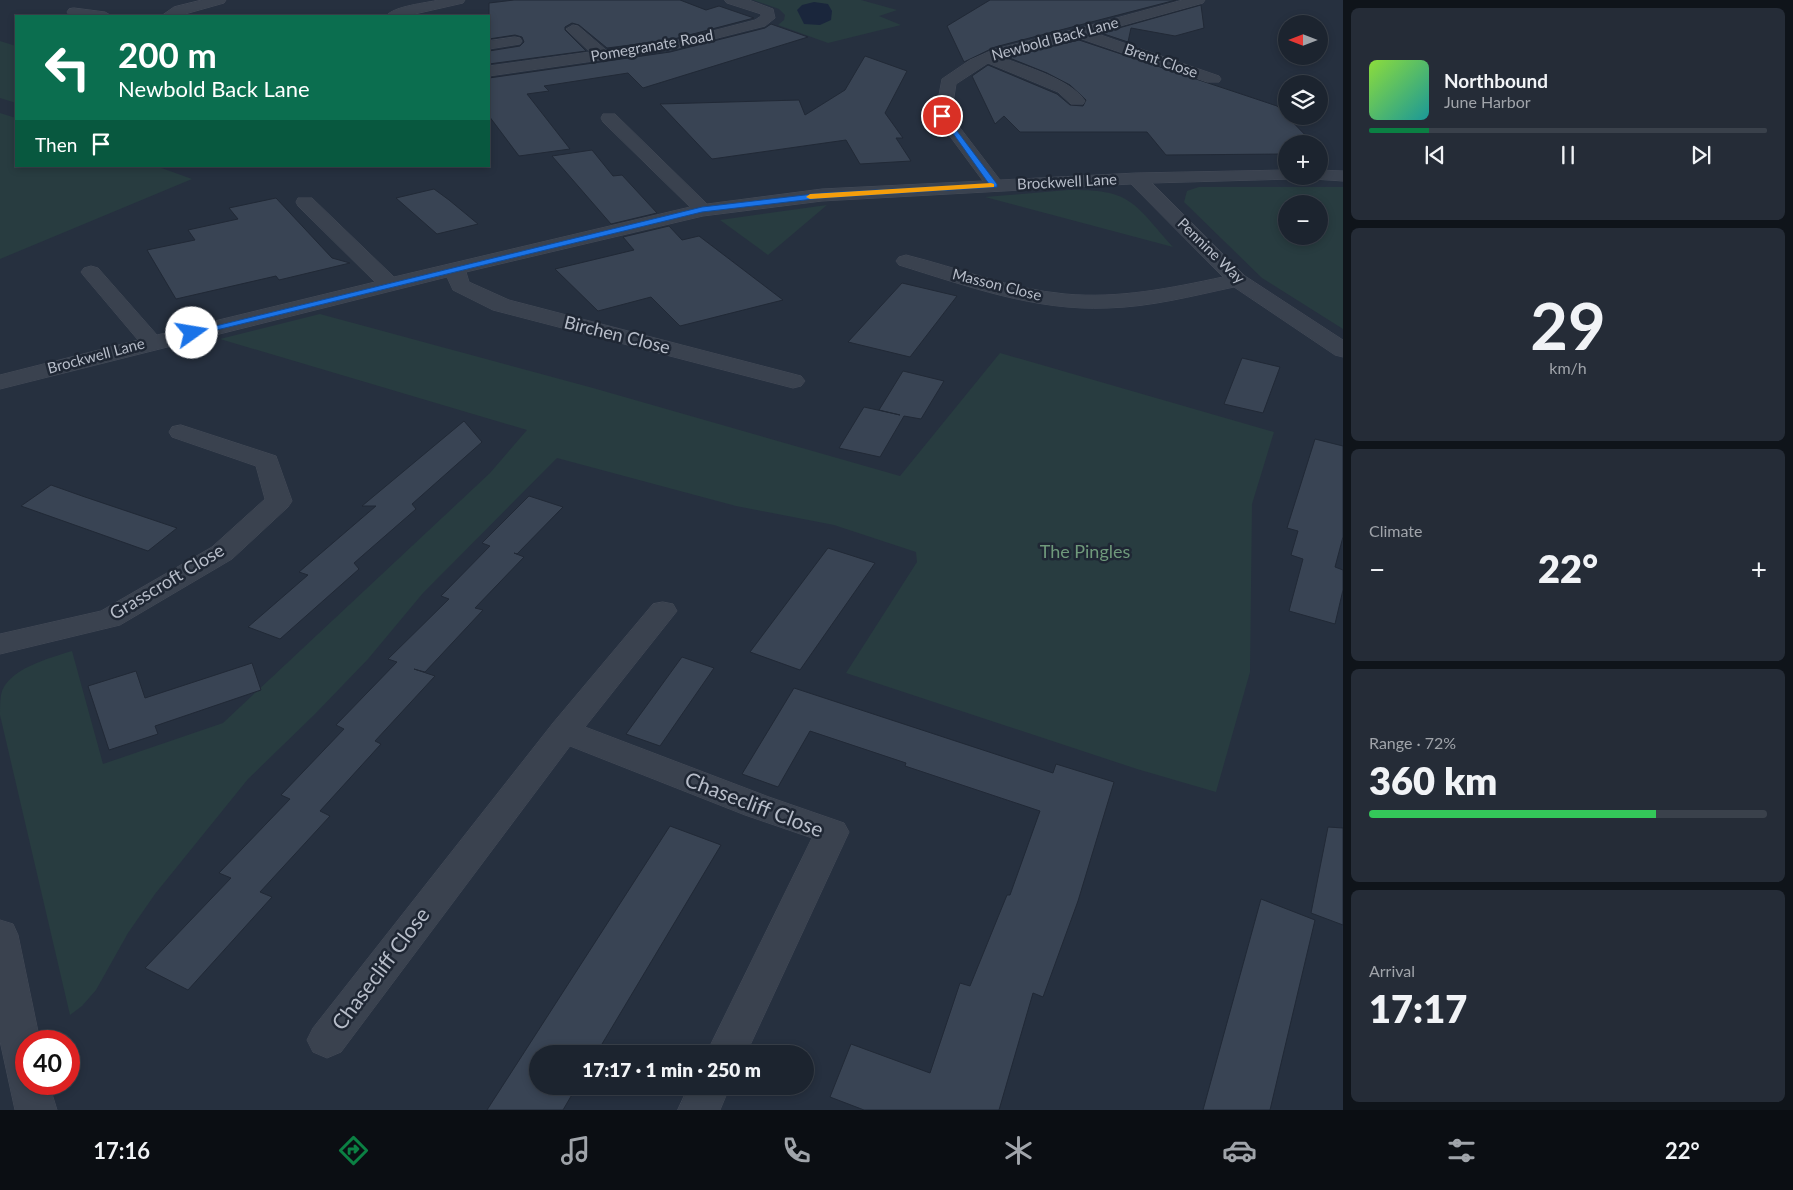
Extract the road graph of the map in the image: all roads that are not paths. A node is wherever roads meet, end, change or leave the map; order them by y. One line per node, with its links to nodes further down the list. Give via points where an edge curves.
1 (219, 0): 9 (street)
2 (458, 0): 10 (street)
3 (732, 0): 15 (street, Pomegranate Road, via 768,12 768,18 692,42)
4 (1160, 0): 6 (street)
5 (1198, 0): 6 (street, Newbold Back Lane)
6 (1177, 5): 12 (street, Newbold Back Lane)
7 (74, 12): 8 (street)
8 (97, 15)
9 (170, 15)
10 (396, 15)
11 (573, 29): 15 (street)
12 (1080, 33): 16 (street, Newbold Back Lane); 18 (street, Brent Close)
13 (516, 41): 14 (street)
14 (490, 44)
15 (602, 55): 17 (street, Pomegranate Road)
16 (988, 57): 19 (street, via 1064,90); 25 (street, Newbold Back Lane, via 948,82 942,116)
17 (491, 68)
18 (1213, 80)
19 (1077, 101)
20 (609, 118): 27 (street)
21 (1278, 175): 24 (street, Brockwell Lane)
22 (1328, 175): 23 (street)
23 (1343, 176)
24 (1136, 178): 25 (street, Brockwell Lane); 31 (street, Pennine Way)
25 (995, 186): 27 (street, Brockwell Lane, via 822,195)
26 (305, 202): 32 (street)
27 (702, 210): 29 (street, Brockwell Lane)
28 (906, 262): 31 (street, Masson Close, via 1024,295 1088,302 1149,299)
29 (454, 269): 32 (street, Brockwell Lane); 35 (street, Birchen Close, via 460,286 501,305)
30 (91, 272): 33 (street)
31 (1238, 280): 34 (street, Pennine Way)
32 (389, 284): 33 (street, Brockwell Lane)
33 (151, 342): 36 (street, Brockwell Lane)
34 (1343, 350)
35 (793, 381)
36 (0, 382)
37 (182, 432): 39 (street, Grasscroft Close, via 266,461 279,501 222,553 110,618)
38 (663, 611): 40 (street, Chasecliff Close)
39 (0, 644)
40 (564, 731): 43 (street, Chasecliff Close); 44 (street, Chasecliff Close, via 832,832)
41 (0, 935): 42 (street)
42 (15, 1040)
43 (327, 1040)
44 (730, 1045)
45 (30, 1095): 47 (street)
46 (706, 1095): 48 (street)
47 (36, 1110)
48 (699, 1110)

